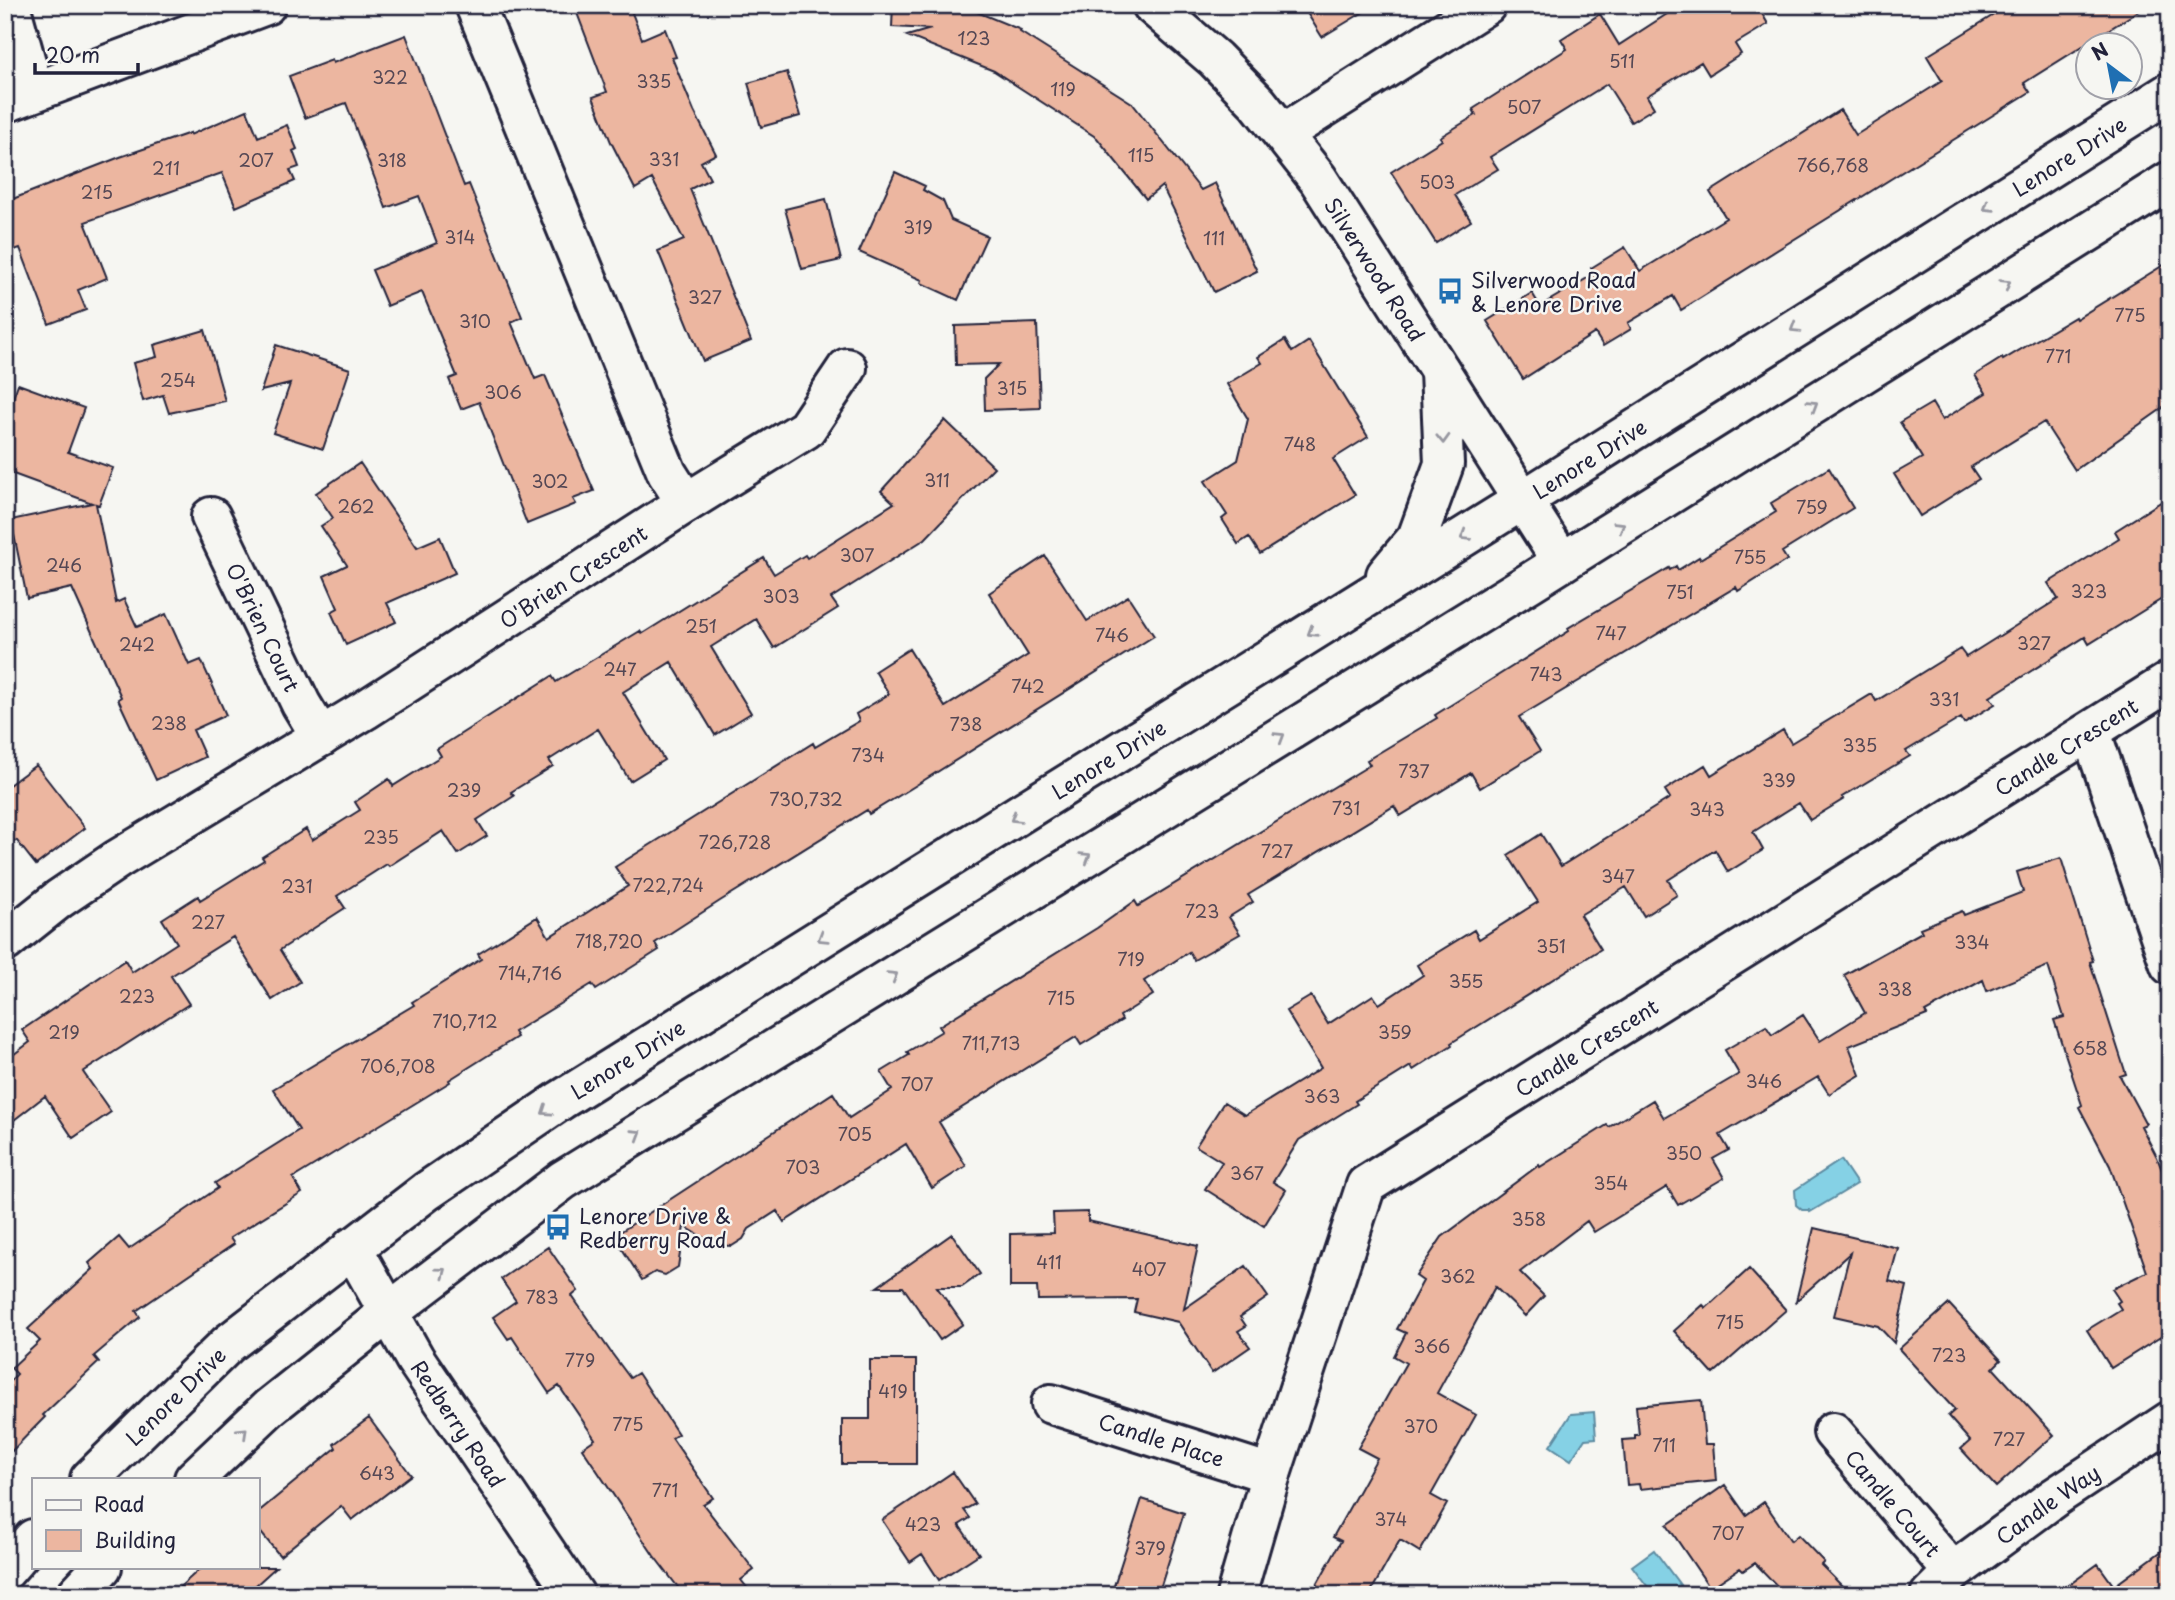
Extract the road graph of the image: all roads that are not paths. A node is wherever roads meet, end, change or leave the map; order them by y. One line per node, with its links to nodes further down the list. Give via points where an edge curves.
1 (10, 5): 7 (street)
2 (266, 5): 7 (street)
3 (475, 5): 13 (street, via 667,473)
4 (1152, 5): 8 (street, Silverwood Road, via 1215,59)
5 (1486, 5): 8 (street)
6 (2170, 92): 12 (street, Lenore Drive, one-way to 12)
7 (20, 97)
8 (1284, 133): 11 (street, Silverwood Road)
9 (2170, 181): 15 (street, one-way to 9)
10 (847, 368): 13 (street, O'Brien Crescent, via 806,429)
11 (1440, 371): 12 (street, Silverwood Road); 16 (street, one-way to 16, via 1444,464 1417,538)
12 (1523, 500): 15 (street, Silverwood Road); 16 (street, Lenore Drive, one-way to 16)
13 (686, 503): 19 (street, O'Brien Crescent)
14 (211, 517): 19 (street, O'Brien Court)
15 (1562, 562): 23 (street, one-way to 15, via 563,1180)
16 (1370, 596): 22 (street, Lenore Drive, one-way to 22, via 561,1100)
17 (2170, 681): 18 (street, Candle Crescent)
18 (2091, 732): 21 (street); 27 (street, Candle Crescent, via 1366,1185)
19 (321, 737): 20 (street, O'Brien Crescent, via 118,859)
20 (5, 942)
21 (2170, 965)
22 (352, 1247): 23 (street, Redberry Road); 28 (street, Lenore Drive, via 228,1344)
23 (388, 1313): 29 (street, one-way to 23, via 270,1407); 35 (street, Redberry Road)
24 (1051, 1404): 27 (street, Candle Place)
25 (2170, 1421): 33 (street, Candle Way, via 2055,1497)
26 (1833, 1432): 33 (street, Candle Court)
27 (1271, 1474): 36 (street, Candle Crescent)
28 (91, 1478)
29 (195, 1478)
30 (32, 1540): 32 (street)
31 (102, 1568): 34 (street)
32 (5, 1571)
33 (1942, 1583)
34 (76, 1595)
35 (575, 1595)
36 (1236, 1595)

